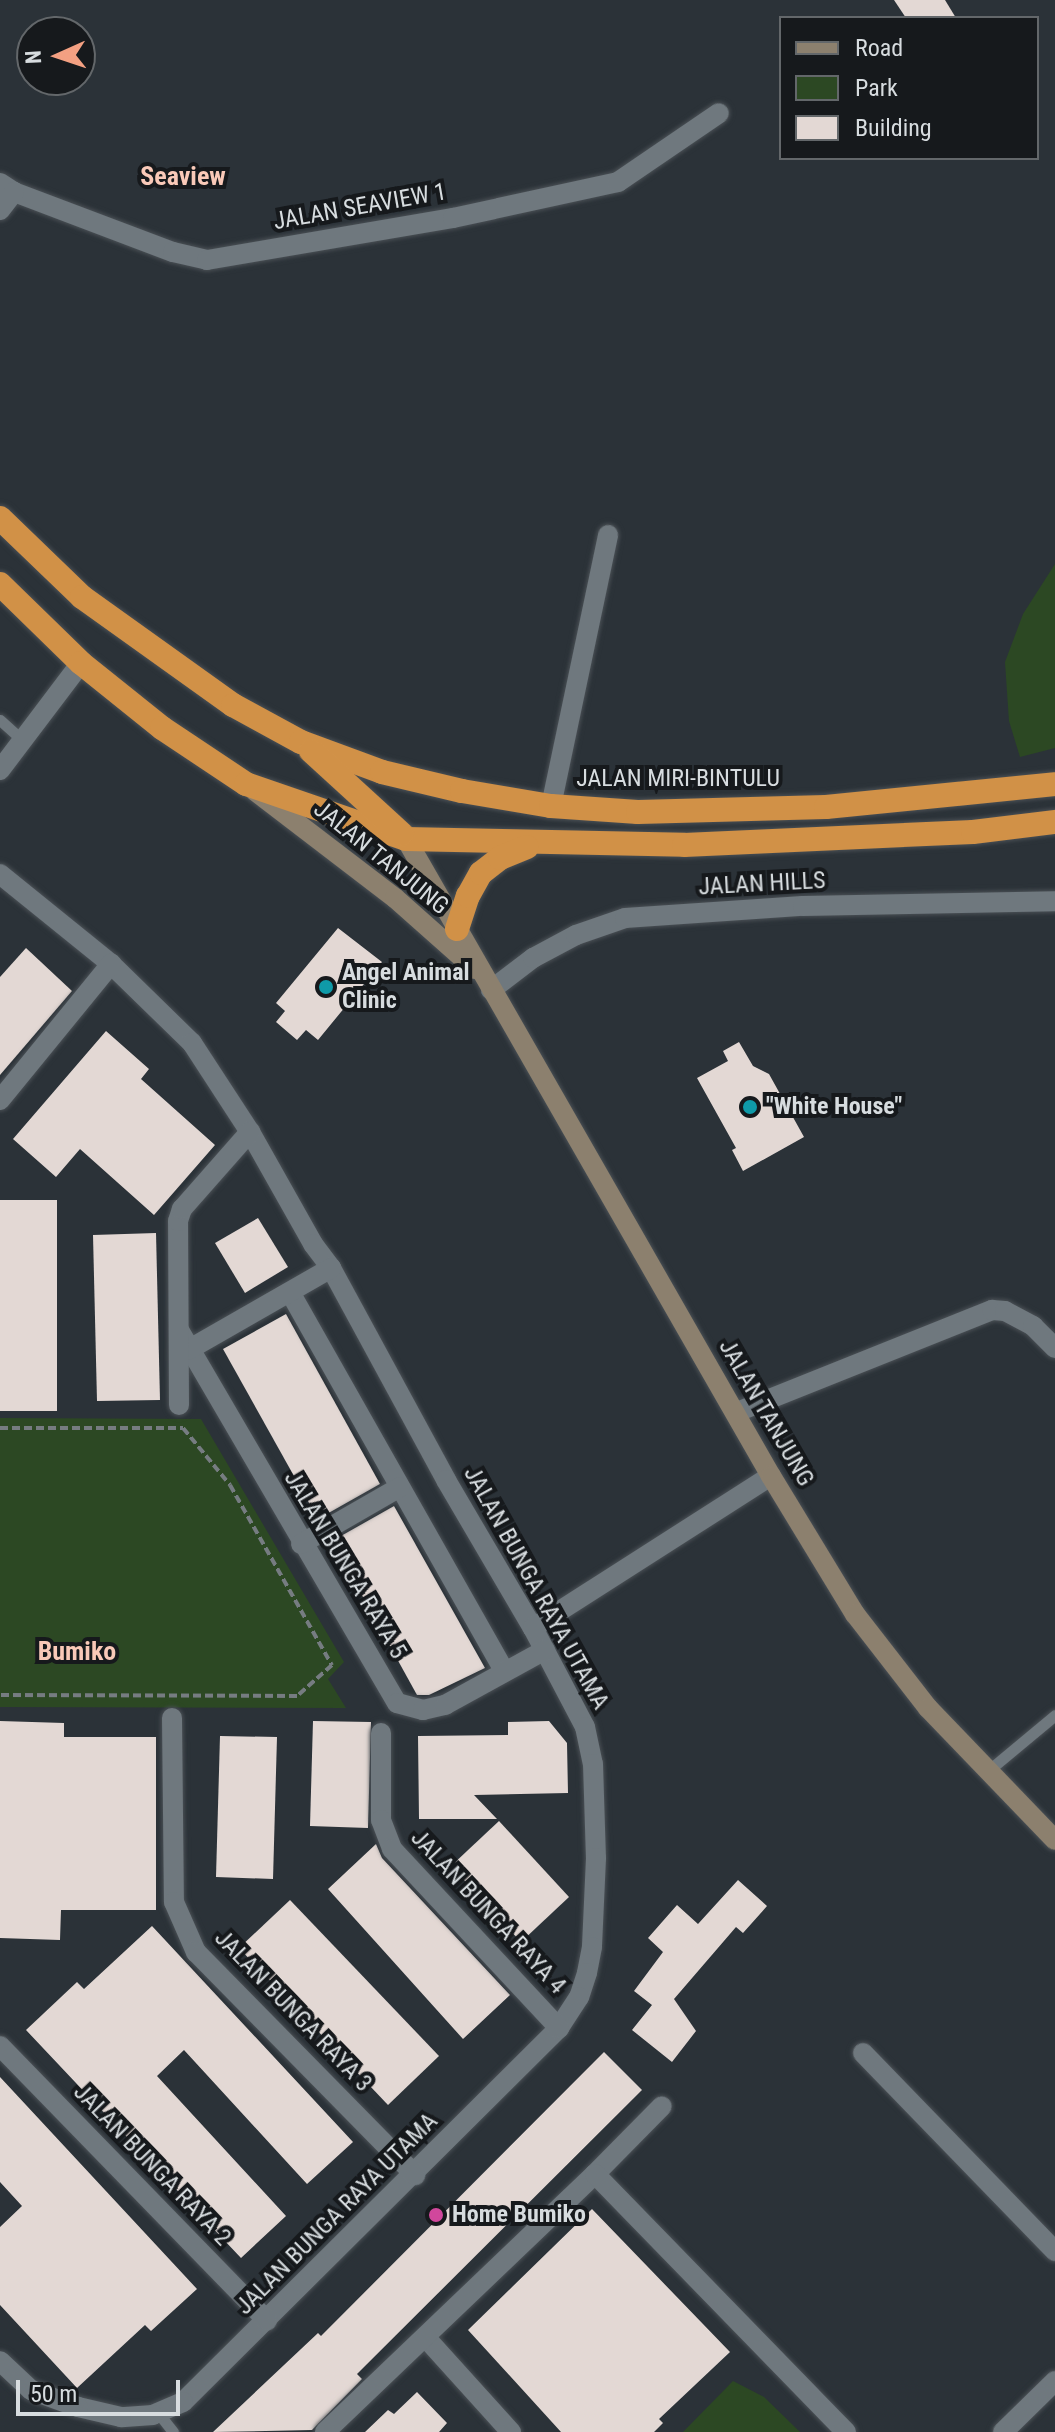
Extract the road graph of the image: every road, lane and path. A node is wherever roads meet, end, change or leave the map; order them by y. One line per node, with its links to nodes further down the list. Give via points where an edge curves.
1 (719, 113): 2 (street, JALAN SEAVIEW 1, via 618,182 453,218 207,260 173,252)
2 (7, 187): 3 (street)
3 (0, 210)
4 (0, 518): 10 (highway, JALAN MIRI-BINTULU, via 82,597 233,705)
5 (608, 535): 14 (street)
6 (0, 584): 7 (highway)
7 (81, 663): 9 (street); 12 (highway, via 162,728)
8 (0, 720): 9 (lane)
9 (23, 741): 11 (street)
10 (301, 742): 14 (highway, JALAN MIRI-BINTULU, via 382,772); 16 (highway)
11 (0, 770)
12 (246, 784): 16 (highway); 22 (street, JALAN TANJUNG, via 395,898)
13 (1055, 784): 14 (highway, JALAN MIRI-BINTULU, via 826,807 638,812)
14 (551, 806)
15 (1055, 822): 17 (highway, via 973,832 684,845)
16 (406, 839): 17 (highway); 20 (street, JALAN TANJUNG)
17 (533, 845): 20 (highway, via 500,858 481,873)
18 (0, 874): 21 (street, JALAN BUNGA RAYA UTAMA)
19 (1055, 901): 22 (street, JALAN HILLS, via 803,906 625,918 576,935)
20 (457, 929): 22 (street, JALAN TANJUNG)
21 (111, 964): 23 (street); 24 (street, JALAN BUNGA RAYA UTAMA, via 192,1043)
22 (486, 982): 31 (street, JALAN TANJUNG)
23 (0, 1100)
24 (250, 1132): 25 (street, JALAN BUNGA RAYA UTAMA); 27 (street, via 182,1209)
25 (331, 1268): 26 (street); 36 (street, JALAN BUNGA RAYA UTAMA)
26 (291, 1294): 29 (street); 34 (street)
27 (179, 1330): 29 (street, JALAN BUNGA RAYA 5); 30 (street)
28 (1055, 1348): 31 (street, via 1033,1326 992,1310)
29 (188, 1350): 35 (street, JALAN BUNGA RAYA 5)
30 (179, 1405)
31 (737, 1412): 33 (street, JALAN TANJUNG)
32 (0, 1428): 39 (path, via 183,1428 230,1485 332,1665 297,1696)
33 (771, 1476): 36 (street); 43 (street, JALAN TANJUNG, via 855,1614 928,1708)
34 (400, 1487): 35 (street); 38 (street)
35 (301, 1544): 38 (street, JALAN BUNGA RAYA 5, via 397,1703 423,1710 445,1705)
36 (533, 1628): 37 (street, JALAN BUNGA RAYA UTAMA)
37 (545, 1650): 38 (street, JALAN BUNGA RAYA 5); 45 (street, JALAN BUNGA RAYA UTAMA, via 585,1727 594,1780 592,1947 579,1997)
38 (504, 1670)
39 (0, 1695)
40 (1055, 1715): 43 (lane)
41 (172, 1718): 50 (street, JALAN BUNGA RAYA 3, via 174,1902 196,1952)
42 (381, 1733): 45 (street, JALAN BUNGA RAYA 4, via 381,1820 392,1849)
43 (989, 1770): 44 (street, JALAN TANJUNG)
44 (1055, 1840)
45 (559, 2028): 50 (street, JALAN BUNGA RAYA UTAMA)
46 (0, 2046): 52 (street, JALAN BUNGA RAYA 2)
47 (863, 2053): 51 (street)
48 (662, 2106): 49 (street)
49 (595, 2174): 53 (street); 60 (street)
50 (415, 2175): 52 (street, JALAN BUNGA RAYA UTAMA)
51 (1055, 2251)
52 (267, 2321): 56 (street, JALAN BUNGA RAYA UTAMA, via 183,2402)
53 (426, 2338): 58 (street); 59 (street)
54 (0, 2361): 56 (street, JALAN BUNGA RAYA UTAMA, via 31,2390 78,2407 121,2417)
55 (1055, 2381): 61 (street)
56 (159, 2414): 57 (lane)
57 (173, 2432)
58 (325, 2432)
59 (511, 2432)
60 (846, 2432)
61 (1003, 2432)

